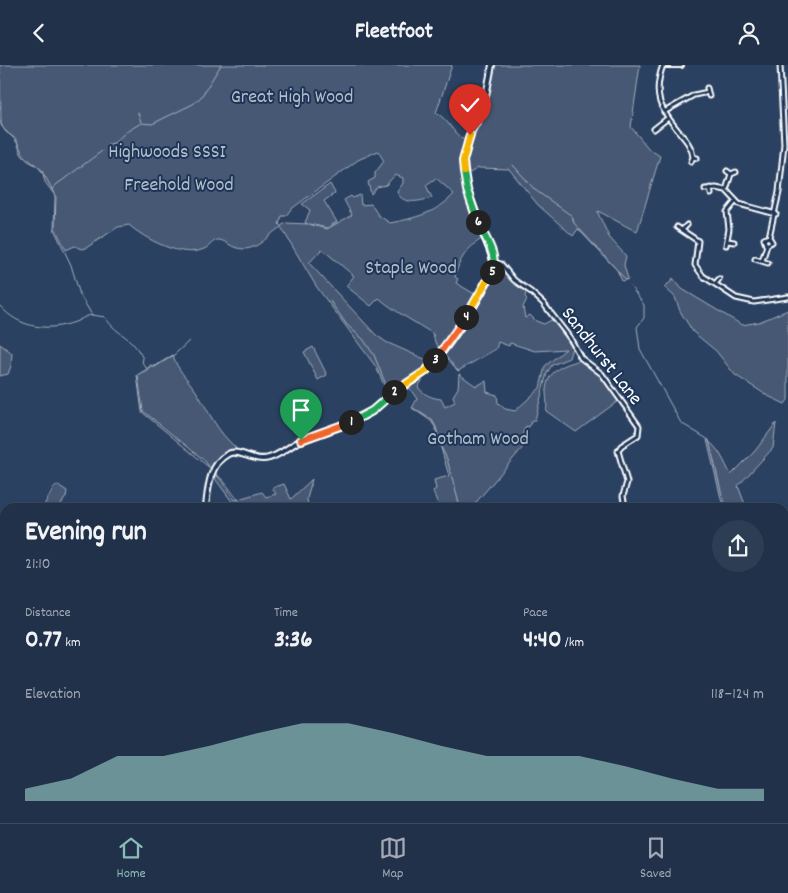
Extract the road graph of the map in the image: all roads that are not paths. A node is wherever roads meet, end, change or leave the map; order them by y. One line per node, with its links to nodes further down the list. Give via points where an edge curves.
1 (492, 65): 27 (street, via 482,111 470,135 463,161 467,190)
2 (664, 65): 3 (street); 6 (street, via 657,88)
3 (682, 65)
4 (780, 65): 18 (street, via 785,131)
5 (708, 92): 6 (street, via 694,95)
6 (664, 112): 7 (street)
7 (668, 119): 8 (street); 9 (street, via 688,142 695,157)
8 (654, 129)
9 (691, 162)
10 (727, 171): 12 (street)
11 (736, 173): 12 (street)
12 (731, 175): 15 (street)
13 (710, 188): 14 (street); 15 (street); 16 (street)
14 (705, 189)
15 (726, 190): 17 (street)
16 (711, 194)
17 (736, 201): 18 (street); 22 (street, via 727,212)
18 (776, 213): 26 (street, via 769,237 772,243 767,245)
19 (687, 225): 21 (street)
20 (678, 227): 21 (street)
21 (683, 229): 30 (street, via 698,241 695,265)
22 (728, 241): 23 (street); 24 (street)
23 (734, 242)
24 (726, 245)
25 (755, 259): 26 (street)
26 (762, 261): 28 (street)
27 (494, 262): 32 (street, via 478,298 426,371 389,395 372,411 301,440 282,452 262,460 228,454 213,471); 33 (street, Sandhurst Lane, via 501,264 514,280 543,303 581,358 602,374 638,426 638,435 618,451 627,481)
28 (768, 263)
29 (718, 279): 30 (street)
30 (715, 284): 31 (street, via 748,302)
31 (788, 297)
32 (206, 503)
33 (624, 503)

